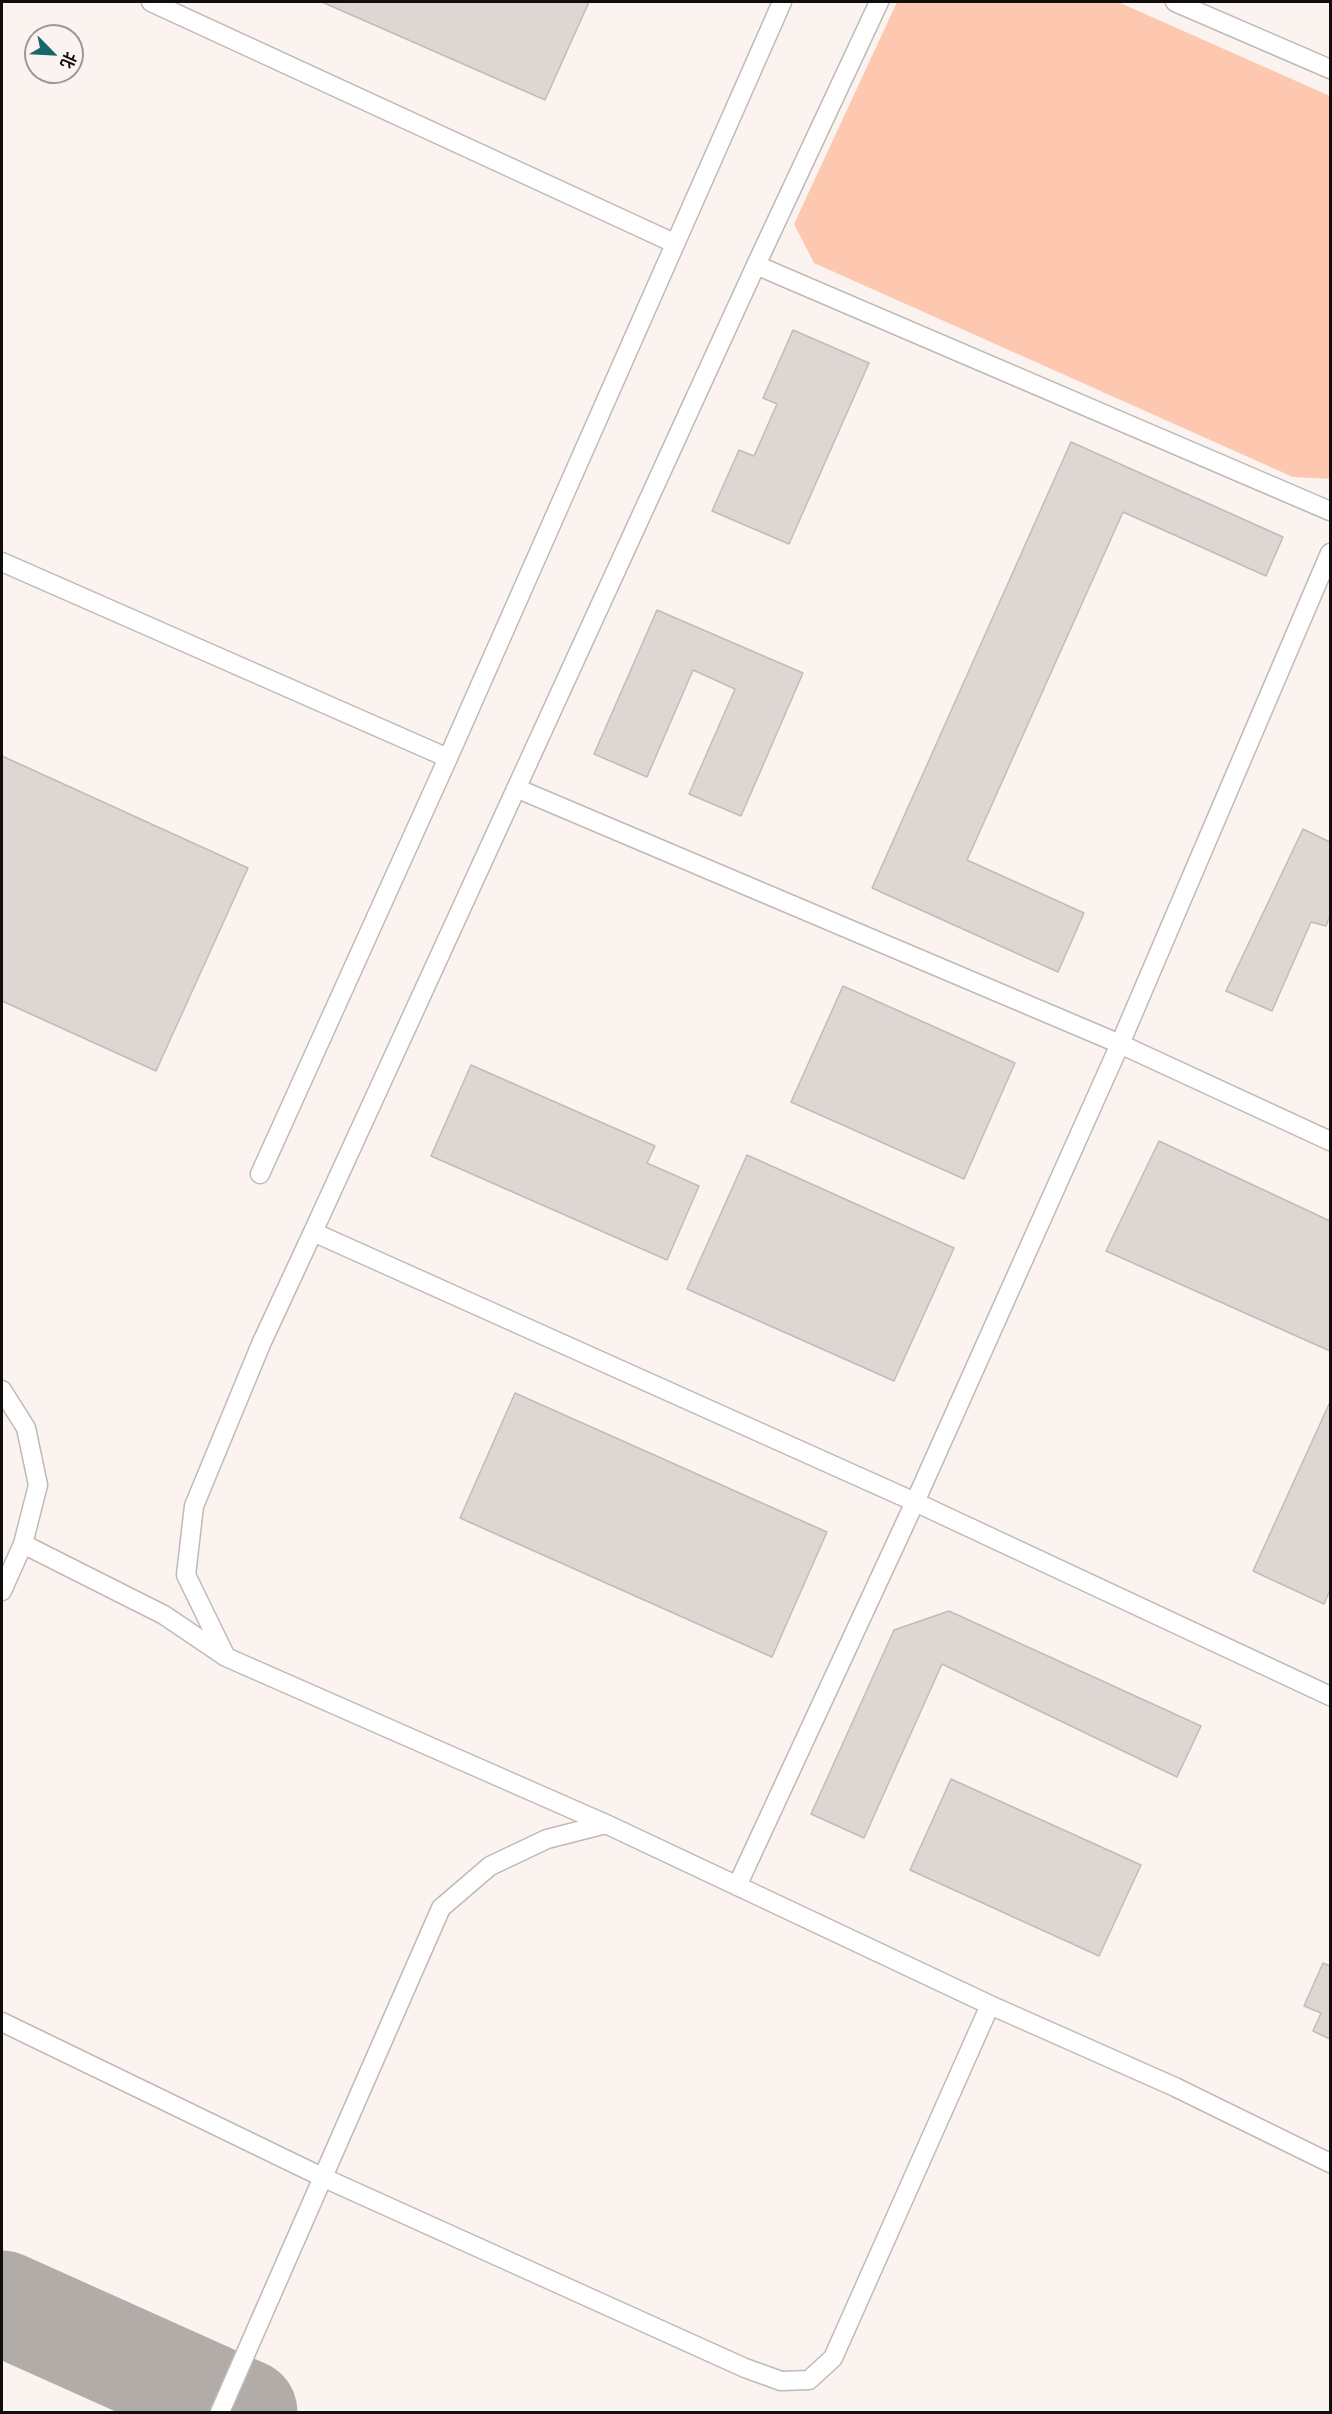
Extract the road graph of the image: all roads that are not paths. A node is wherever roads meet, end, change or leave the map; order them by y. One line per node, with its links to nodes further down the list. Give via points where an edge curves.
1 (151, 2): 6 (lane)
2 (782, 2): 6 (lane)
3 (879, 2): 7 (lane)
4 (1175, 2): 5 (lane)
5 (1330, 69)
6 (674, 243): 11 (lane)
7 (756, 265): 8 (lane); 12 (lane)
8 (1330, 511)
9 (1330, 553): 13 (lane)
10 (2, 562): 11 (lane)
11 (448, 758): 15 (lane)
12 (516, 788): 13 (lane); 16 (lane)
13 (1120, 1044): 14 (lane); 18 (lane)
14 (1330, 1141)
15 (260, 1174)
16 (313, 1232): 18 (lane); 21 (lane, via 261,1344 194,1506 186,1575)
17 (2, 1390): 19 (lane, via 26,1428 38,1485)
18 (915, 1502): 22 (lane); 24 (lane)
19 (23, 1544): 20 (lane); 21 (lane, via 164,1615)
20 (2, 1591)
21 (226, 1657): 23 (lane)
22 (1330, 1696)
23 (606, 1824): 24 (lane); 28 (lane, via 547,1839 490,1866 441,1908)
24 (737, 1886): 25 (lane)
25 (990, 2005): 27 (lane, via 1174,2087); 28 (lane, via 833,2358 809,2380 781,2381 745,2368)
26 (2, 2022): 28 (lane)
27 (1330, 2163)
28 (322, 2176): 29 (lane)
29 (220, 2412)

